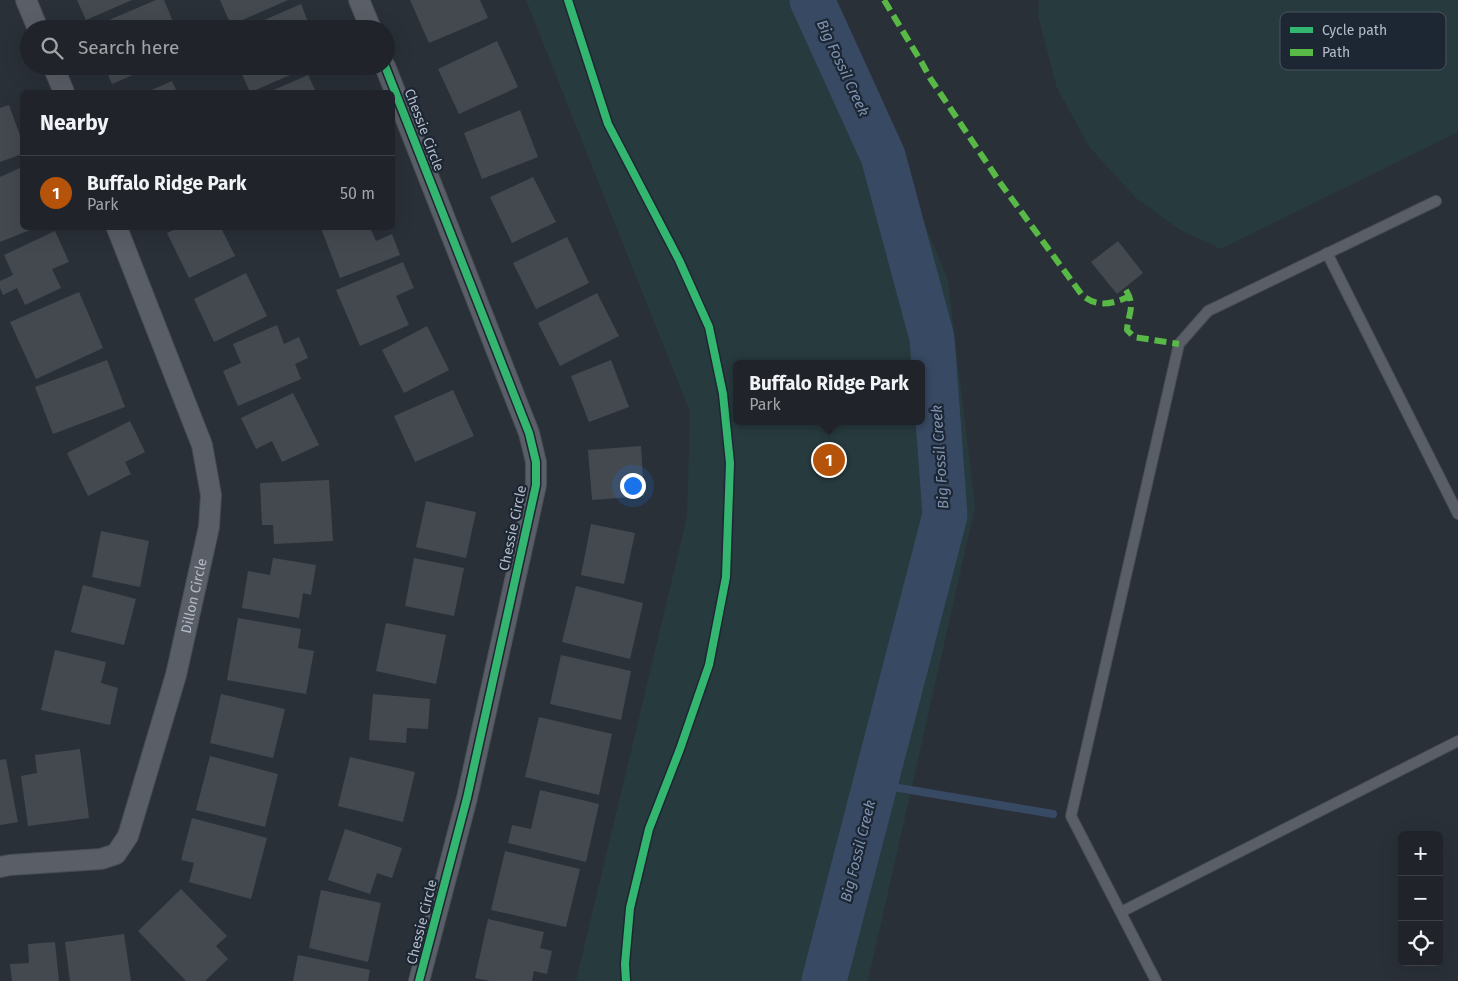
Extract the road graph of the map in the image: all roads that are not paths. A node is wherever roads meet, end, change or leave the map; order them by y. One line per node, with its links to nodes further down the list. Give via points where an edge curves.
1 (26, 0): 3 (street)
2 (359, 0): 4 (street)
3 (34, 20)
4 (367, 20)
5 (57, 75): 7 (street)
6 (389, 75): 8 (street, Chessie Circle)
7 (63, 90)
8 (394, 90)
9 (395, 91): 17 (street, Chessie Circle, via 529,433 536,462 536,486 467,798)
10 (1436, 201): 12 (lane)
11 (118, 230): 15 (street, Dillon Circle, via 202,446 211,495 209,527 176,675 128,836 116,854 101,860)
12 (1327, 253): 13 (lane); 16 (lane, via 1208,311 1179,344 1071,816)
13 (1458, 514)
14 (1458, 741): 16 (lane)
15 (0, 867)
16 (1120, 912): 18 (lane)
17 (419, 981)
18 (1156, 981)

